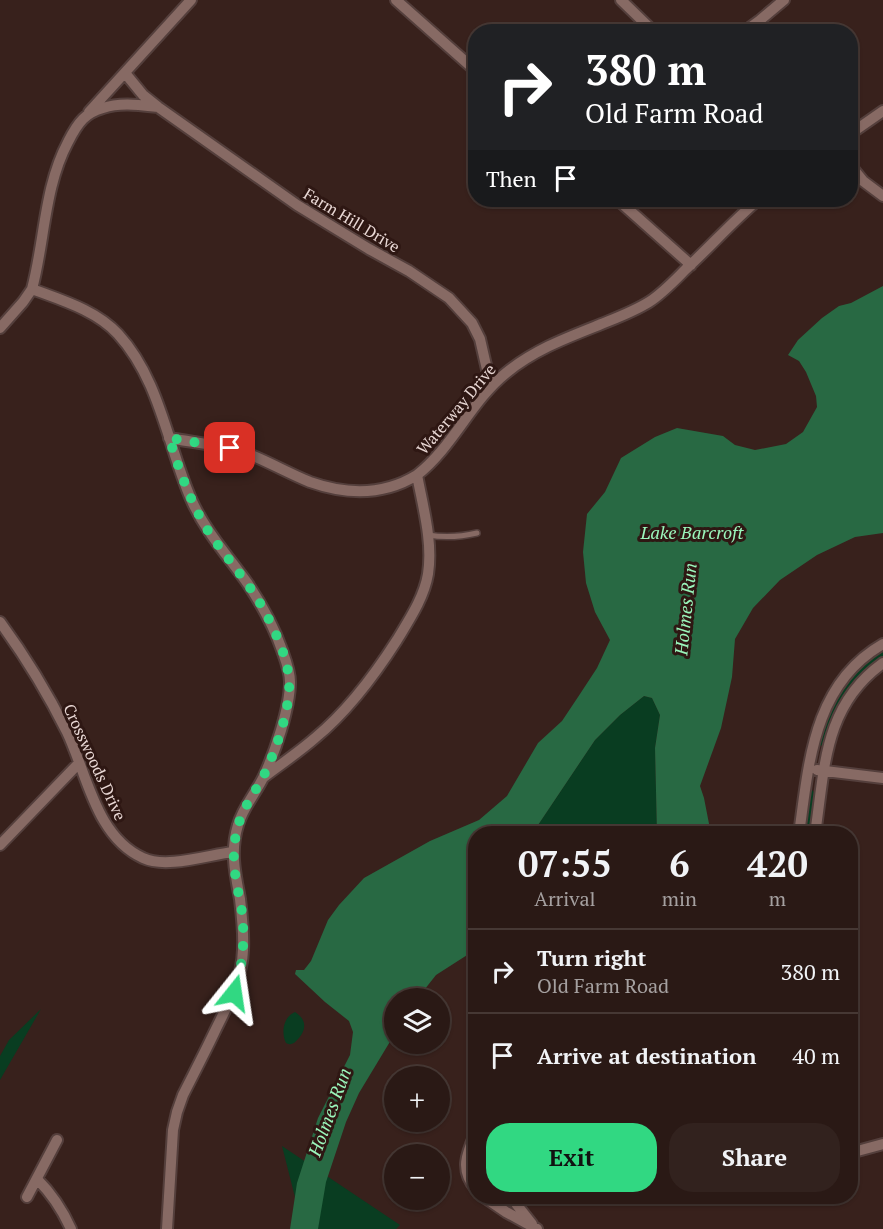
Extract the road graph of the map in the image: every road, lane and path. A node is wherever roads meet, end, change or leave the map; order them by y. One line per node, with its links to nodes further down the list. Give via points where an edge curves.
1 (191, 0): 8 (street)
2 (396, 0): 7 (street)
3 (621, 0): 5 (street)
4 (784, 0): 6 (street)
5 (646, 24)
6 (755, 24)
7 (468, 64)
8 (125, 73): 9 (street); 11 (street)
9 (158, 107): 11 (street, via 104,107); 20 (street, Farm Hill Drive, via 297,205 409,270 449,298 467,316 480,339)
10 (883, 111): 12 (street)
11 (83, 119): 18 (street, via 57,169)
12 (858, 128)
13 (858, 175): 14 (street)
14 (883, 195)
15 (626, 207): 17 (street)
16 (751, 207): 17 (street, Waterway Drive)
17 (691, 265): 20 (street, Waterway Drive, via 647,303 541,350 517,364)
18 (32, 289): 19 (street); 21 (street, via 79,307 117,332 147,378)
19 (0, 328)
20 (491, 387): 22 (street, Waterway Drive, via 439,454)
21 (169, 438): 22 (street, via 230,448 310,482 348,491 394,487); 31 (street, via 191,500 217,544 259,600 288,668 284,718)
22 (417, 475): 24 (street, Waterway Drive)
23 (477, 533): 24 (lane)
24 (428, 536): 31 (street, Waterway Drive, via 425,585 381,665 335,720)
25 (0, 622): 28 (street, Crosswoods Drive, via 50,700)
26 (883, 644): 29 (street, via 849,671 830,698 819,723)
27 (883, 663): 30 (street, via 843,707 826,750)
28 (79, 763): 35 (street); 36 (street, Crosswoods Drive, via 99,812 130,851 159,862)
29 (808, 769): 30 (street); 33 (street)
30 (824, 771): 32 (street); 34 (street)
31 (264, 777): 36 (street, via 244,809)
32 (883, 778)
33 (800, 826)
34 (816, 826)
35 (0, 845)
36 (233, 852): 47 (street, via 242,914 240,973 177,1112)
37 (57, 1140): 42 (street)
38 (883, 1144): 40 (street)
39 (468, 1149): 41 (street)
40 (858, 1151)
41 (468, 1177)
42 (38, 1179): 43 (street); 46 (street, via 63,1211)
43 (27, 1197)
44 (494, 1204): 48 (street)
45 (516, 1204): 48 (street)
46 (71, 1229)
47 (167, 1229)
48 (536, 1229)

